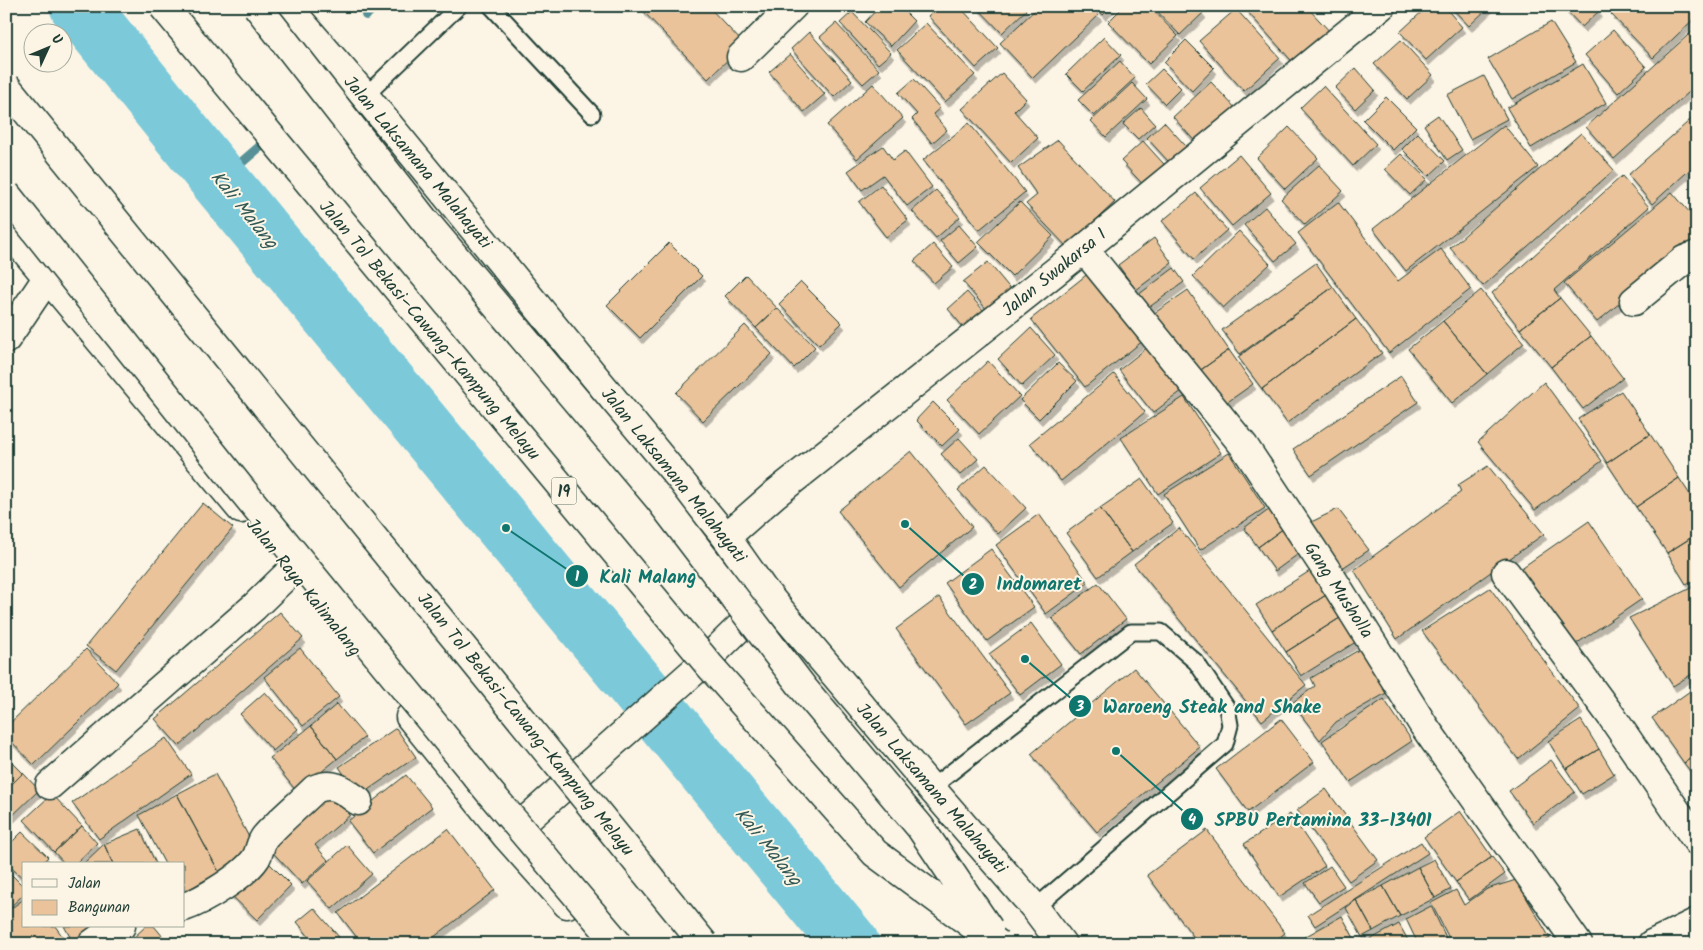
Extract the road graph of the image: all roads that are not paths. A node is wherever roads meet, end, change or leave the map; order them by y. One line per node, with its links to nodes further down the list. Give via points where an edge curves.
1 (163, 6): 38 (main road, Jalan Tol Bekasi–Cawang–Kampung Melayu / 19, bridge, via 709,665 875,853)
2 (257, 6): 38 (main road, bridge, via 425,221 658,499 804,689 920,827)
3 (459, 6): 10 (lane)
4 (491, 6): 11 (lane)
5 (793, 6): 8 (main road)
6 (1381, 6): 14 (main road, Jalan Swakarsa I)
7 (296, 10): 10 (main road, Jalan Laksamana Malahayati)
8 (741, 57)
9 (6, 86): 37 (main road, Jalan Tol Bekasi–Cawang–Kampung Melayu, bridge)
10 (365, 96): 19 (main road, Jalan Laksamana Malahayati)
11 (592, 114)
12 (6, 194): 36 (main road, bridge, via 242,490)
13 (6, 228): 16 (main road, Jalan Raya Kalimalang)
14 (1084, 249): 19 (main road, Jalan Swakarsa I, via 775,494); 40 (main road, Gang Musholla, via 1244,446 1424,726)
15 (1697, 255): 17 (main road, via 1684,260)
16 (46, 278): 18 (main road); 20 (main road, Jalan Raya Kalimalang)
17 (1634, 301)
18 (6, 339)
19 (726, 537): 22 (main road, Jalan Laksamana Malahayati)
20 (292, 570): 25 (main road); 28 (main road, Jalan Raya Kalimalang)
21 (1506, 573): 29 (main road, via 1612,717)
22 (762, 588): 23 (main road, Jalan Laksamana Malahayati); 24 (main road)
23 (780, 610): 24 (main road); 26 (main road, Jalan Laksamana Malahayati)
24 (744, 623): 28 (main road, via 701,666)
25 (50, 785)
26 (931, 788): 31 (main road, Jalan Laksamana Malahayati); 31 (lane, via 1131,632 1161,632 1196,662 1227,708 1230,725 1225,744)
27 (358, 801): 30 (main road, via 340,788 324,785 315,789 264,838 253,862 229,882)
28 (507, 836): 35 (main road, Jalan Raya Kalimalang)
29 (1697, 841)
30 (185, 907)
31 (1036, 908): 39 (main road, Jalan Laksamana Malahayati)
32 (1697, 922): 41 (main road)
33 (117, 928): 34 (main road)
34 (92, 944)
35 (604, 944)
36 (618, 944)
37 (704, 944)
38 (999, 944)
39 (1062, 944)
40 (1578, 944)
41 (1652, 944)

